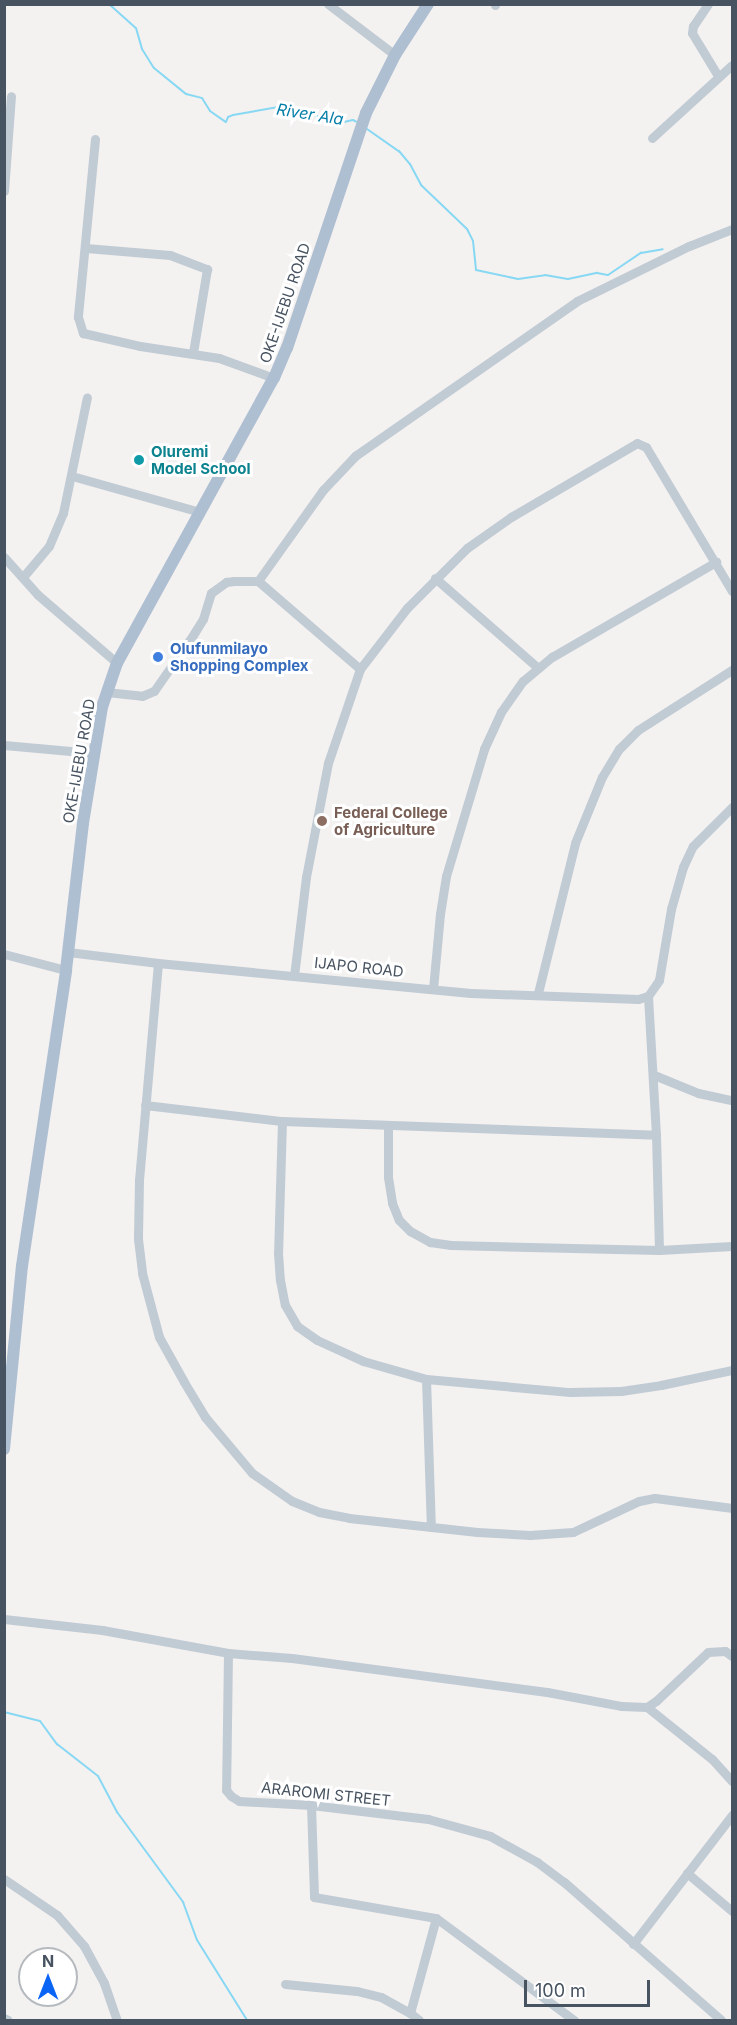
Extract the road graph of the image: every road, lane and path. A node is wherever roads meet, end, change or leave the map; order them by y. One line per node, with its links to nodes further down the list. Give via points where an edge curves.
1 (327, 4): 4 (street)
2 (428, 4): 4 (main road, OKE-IJEBU ROAD)
3 (708, 4): 6 (street, via 692,33)
4 (395, 55): 14 (main road, OKE-IJEBU ROAD, via 362,125 288,348)
5 (732, 65): 6 (street)
6 (718, 76): 8 (street)
7 (11, 96): 10 (street)
8 (652, 138)
9 (95, 139): 12 (street)
10 (4, 191)
11 (732, 229): 22 (street, via 577,301 355,456 323,490)
12 (86, 248): 13 (street, via 78,317 82,333); 13 (street, via 170,255 207,269)
13 (193, 353): 14 (street)
14 (274, 378): 17 (main road, OKE-IJEBU ROAD)
15 (87, 397): 16 (street)
16 (72, 476): 17 (street); 20 (street, via 49,546)
17 (200, 512): 24 (main road, OKE-IJEBU ROAD)
18 (4, 557): 20 (street)
19 (716, 562): 21 (street, via 646,447 637,443 511,517 467,548); 23 (street); 25 (street)
20 (23, 577): 24 (street, via 49,605)
21 (435, 578): 25 (street); 26 (street)
22 (258, 581): 26 (street); 28 (street, via 226,582 211,593 193,636 154,691 142,696)
23 (732, 591)
24 (117, 663): 28 (main road, OKE-IJEBU ROAD)
25 (538, 668): 37 (street, via 523,681 501,712 484,748 446,876)
26 (360, 669): 36 (street, via 328,763 306,877)
27 (732, 670): 38 (street, via 638,730 619,749 602,777 575,843)
28 (106, 692): 30 (main road, OKE-IJEBU ROAD)
29 (4, 745): 30 (street)
30 (93, 753): 32 (main road, OKE-IJEBU ROAD)
31 (732, 807): 39 (street, via 693,846 683,867 671,909 659,980)
32 (68, 952): 34 (street, IJAPO ROAD); 35 (main road, OKE-IJEBU ROAD)
33 (4, 954): 35 (street)
34 (158, 963): 36 (street, IJAPO ROAD); 42 (street)
35 (66, 970): 50 (main road, OKE-IJEBU ROAD, via 22,1266)
36 (294, 976): 37 (street, IJAPO ROAD)
37 (433, 989): 38 (street, IJAPO ROAD)
38 (538, 993): 39 (street, IJAPO ROAD, via 638,999)
39 (648, 996): 40 (street)
40 (654, 1075): 41 (street, via 698,1093); 45 (street)
41 (732, 1100)
42 (145, 1105): 43 (street); 52 (street, via 138,1180 142,1273 159,1337 206,1417 252,1473 292,1501 349,1518)
43 (282, 1121): 44 (street); 49 (street, via 278,1253 285,1305 297,1326 332,1348)
44 (388, 1125): 45 (street); 47 (street, via 392,1203 399,1220 430,1242)
45 (656, 1135): 47 (street)
46 (732, 1246): 47 (street)
47 (659, 1250)
48 (732, 1370): 49 (street, via 621,1391 570,1392)
49 (426, 1379): 52 (street)
50 (4, 1449)
51 (732, 1508): 52 (street, via 655,1498 639,1501 573,1532 551,1535)
52 (431, 1527)
53 (4, 1619): 54 (street, via 102,1630)
54 (228, 1653): 56 (street); 58 (street, ARAROMI STREET, via 226,1790 239,1801)
55 (732, 1656): 56 (street, via 725,1651 708,1652)
56 (646, 1707): 57 (street)
57 (732, 1781)
58 (312, 1805): 63 (street, via 314,1897); 64 (street, ARAROMI STREET, via 428,1819 478,1830 537,1862)
59 (732, 1815): 60 (street)
60 (687, 1874): 62 (street); 64 (street)
61 (4, 1880): 67 (street, via 57,1915 84,1946 104,1983)
62 (732, 1911)
63 (436, 1918): 66 (street); 69 (street)
64 (633, 1944): 70 (street, ARAROMI STREET)
65 (285, 1984): 66 (street, via 357,1990 381,1997)
66 (410, 2013): 68 (street)
67 (117, 2020)
68 (419, 2020)
69 (574, 2020)
70 (721, 2020)

